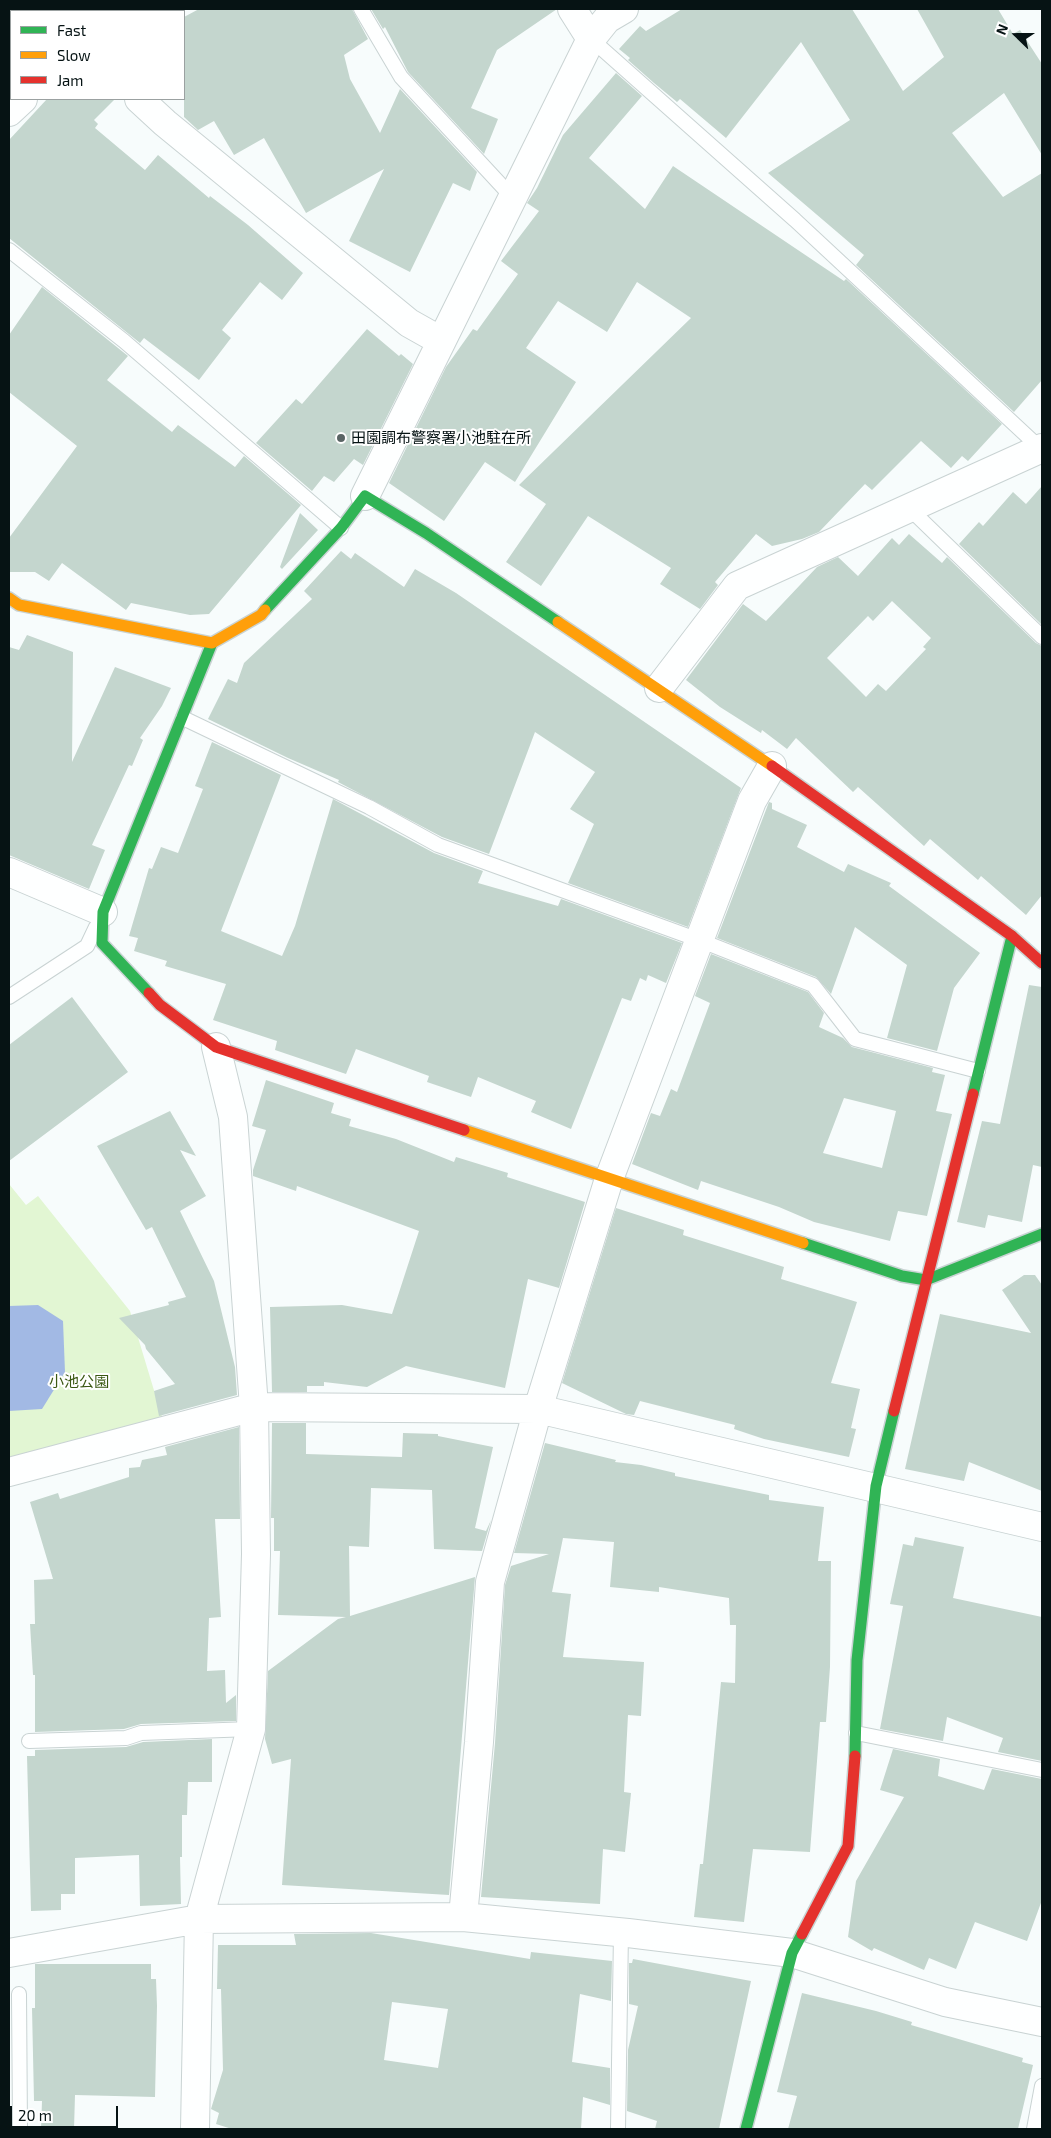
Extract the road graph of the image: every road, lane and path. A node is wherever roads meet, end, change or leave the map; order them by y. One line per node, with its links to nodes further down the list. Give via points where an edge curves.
1 (361, 9): 8 (lane, via 401,78)
2 (572, 9): 4 (street)
3 (624, 9): 4 (street, via 607,19)
4 (591, 39): 8 (street); 11 (lane, via 795,220)
5 (23, 100): 7 (street)
6 (140, 100): 10 (street, via 409,323)
7 (9, 112)
8 (513, 198): 10 (street)
9 (9, 250): 14 (lane, via 124,341)
10 (441, 341): 12 (street)
11 (1042, 449): 13 (street)
12 (365, 496): 14 (street); 18 (street)
13 (909, 508): 16 (lane); 18 (street, via 736,586)
14 (341, 528): 17 (street, via 261,615)
15 (9, 598): 17 (street, via 19,604)
16 (1042, 637)
17 (212, 642): 19 (street)
18 (659, 688): 20 (street)
19 (183, 718): 22 (street); 24 (lane, via 369,807 438,845)
20 (772, 766): 23 (street); 24 (street, via 752,801)
21 (9, 872): 22 (street)
22 (103, 912): 26 (lane, via 87,946); 27 (street, via 102,943 160,1004)
23 (1012, 936): 25 (street); 28 (street)
24 (699, 940): 28 (lane, via 813,986 855,1039); 29 (street)
25 (1042, 963)
26 (9, 997)
27 (216, 1047): 29 (street); 32 (street, via 233,1117)
28 (978, 1071): 31 (street)
29 (609, 1179): 31 (street, via 902,1276); 33 (street)
30 (1042, 1234): 31 (street)
31 (926, 1280): 35 (street)
32 (254, 1407): 33 (street); 34 (street); 37 (street, via 256,1554)
33 (538, 1409): 35 (street); 41 (street, via 490,1582)
34 (9, 1472)
35 (876, 1486): 36 (street); 38 (street, via 858,1660)
36 (1042, 1526)
37 (251, 1728): 39 (lane, via 141,1733 126,1738); 42 (street)
38 (856, 1734): 40 (lane); 45 (street, via 848,1846)
39 (29, 1741)
40 (1042, 1770)
41 (464, 1917): 42 (street); 43 (street)
42 (199, 1919): 44 (street); 50 (street)
43 (622, 1932): 45 (street); 51 (lane)
44 (9, 1953)
45 (792, 1953): 47 (street, via 945,2002); 52 (street)
46 (19, 1994): 49 (lane)
47 (1042, 2022)
48 (1042, 2086): 53 (lane)
49 (20, 2129)
50 (195, 2129)
51 (618, 2129)
52 (746, 2129)
53 (1034, 2129)

